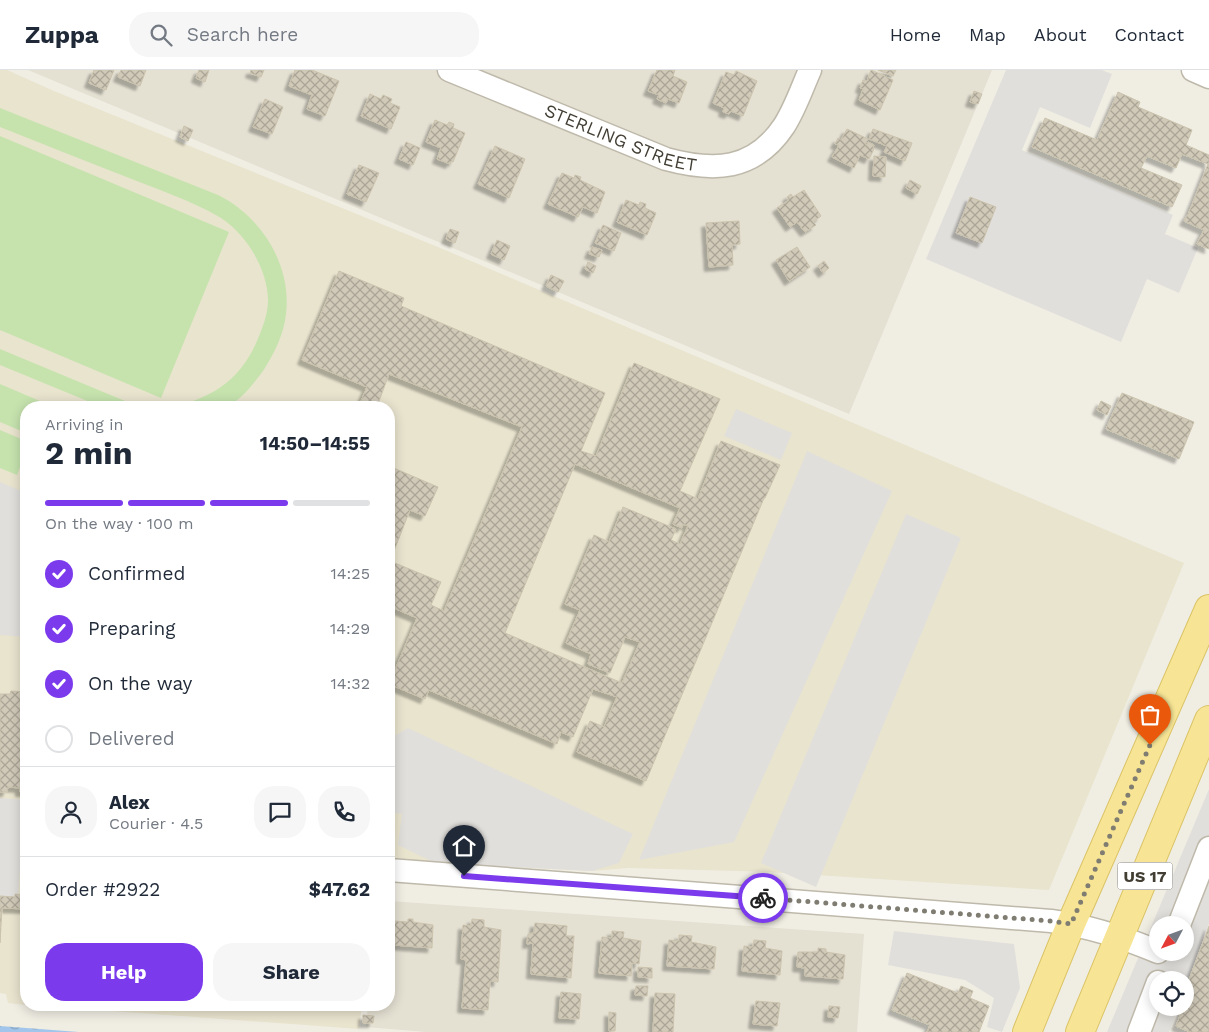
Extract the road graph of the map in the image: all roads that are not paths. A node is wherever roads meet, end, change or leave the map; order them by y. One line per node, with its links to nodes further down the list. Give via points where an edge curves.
1 (449, 70): 2 (street, STERLING STREET, via 666,159 716,167 749,159 775,137 785,125)
2 (810, 70)
3 (1193, 70): 4 (street)
4 (1209, 76)
5 (1209, 609): 11 (main road, US 17)
6 (1209, 720): 7 (main road, US 17)
7 (1201, 761): 12 (main road, US 17)
8 (1209, 848): 10 (street)
9 (395, 870): 11 (street)
10 (1183, 916)
11 (1071, 924): 12 (street); 15 (main road, US 17)
12 (1120, 936): 13 (street); 16 (main road, US 17)
13 (1149, 947)
14 (1149, 1005): 17 (street)
15 (1026, 1032)
16 (1080, 1032)
17 (1139, 1032)

